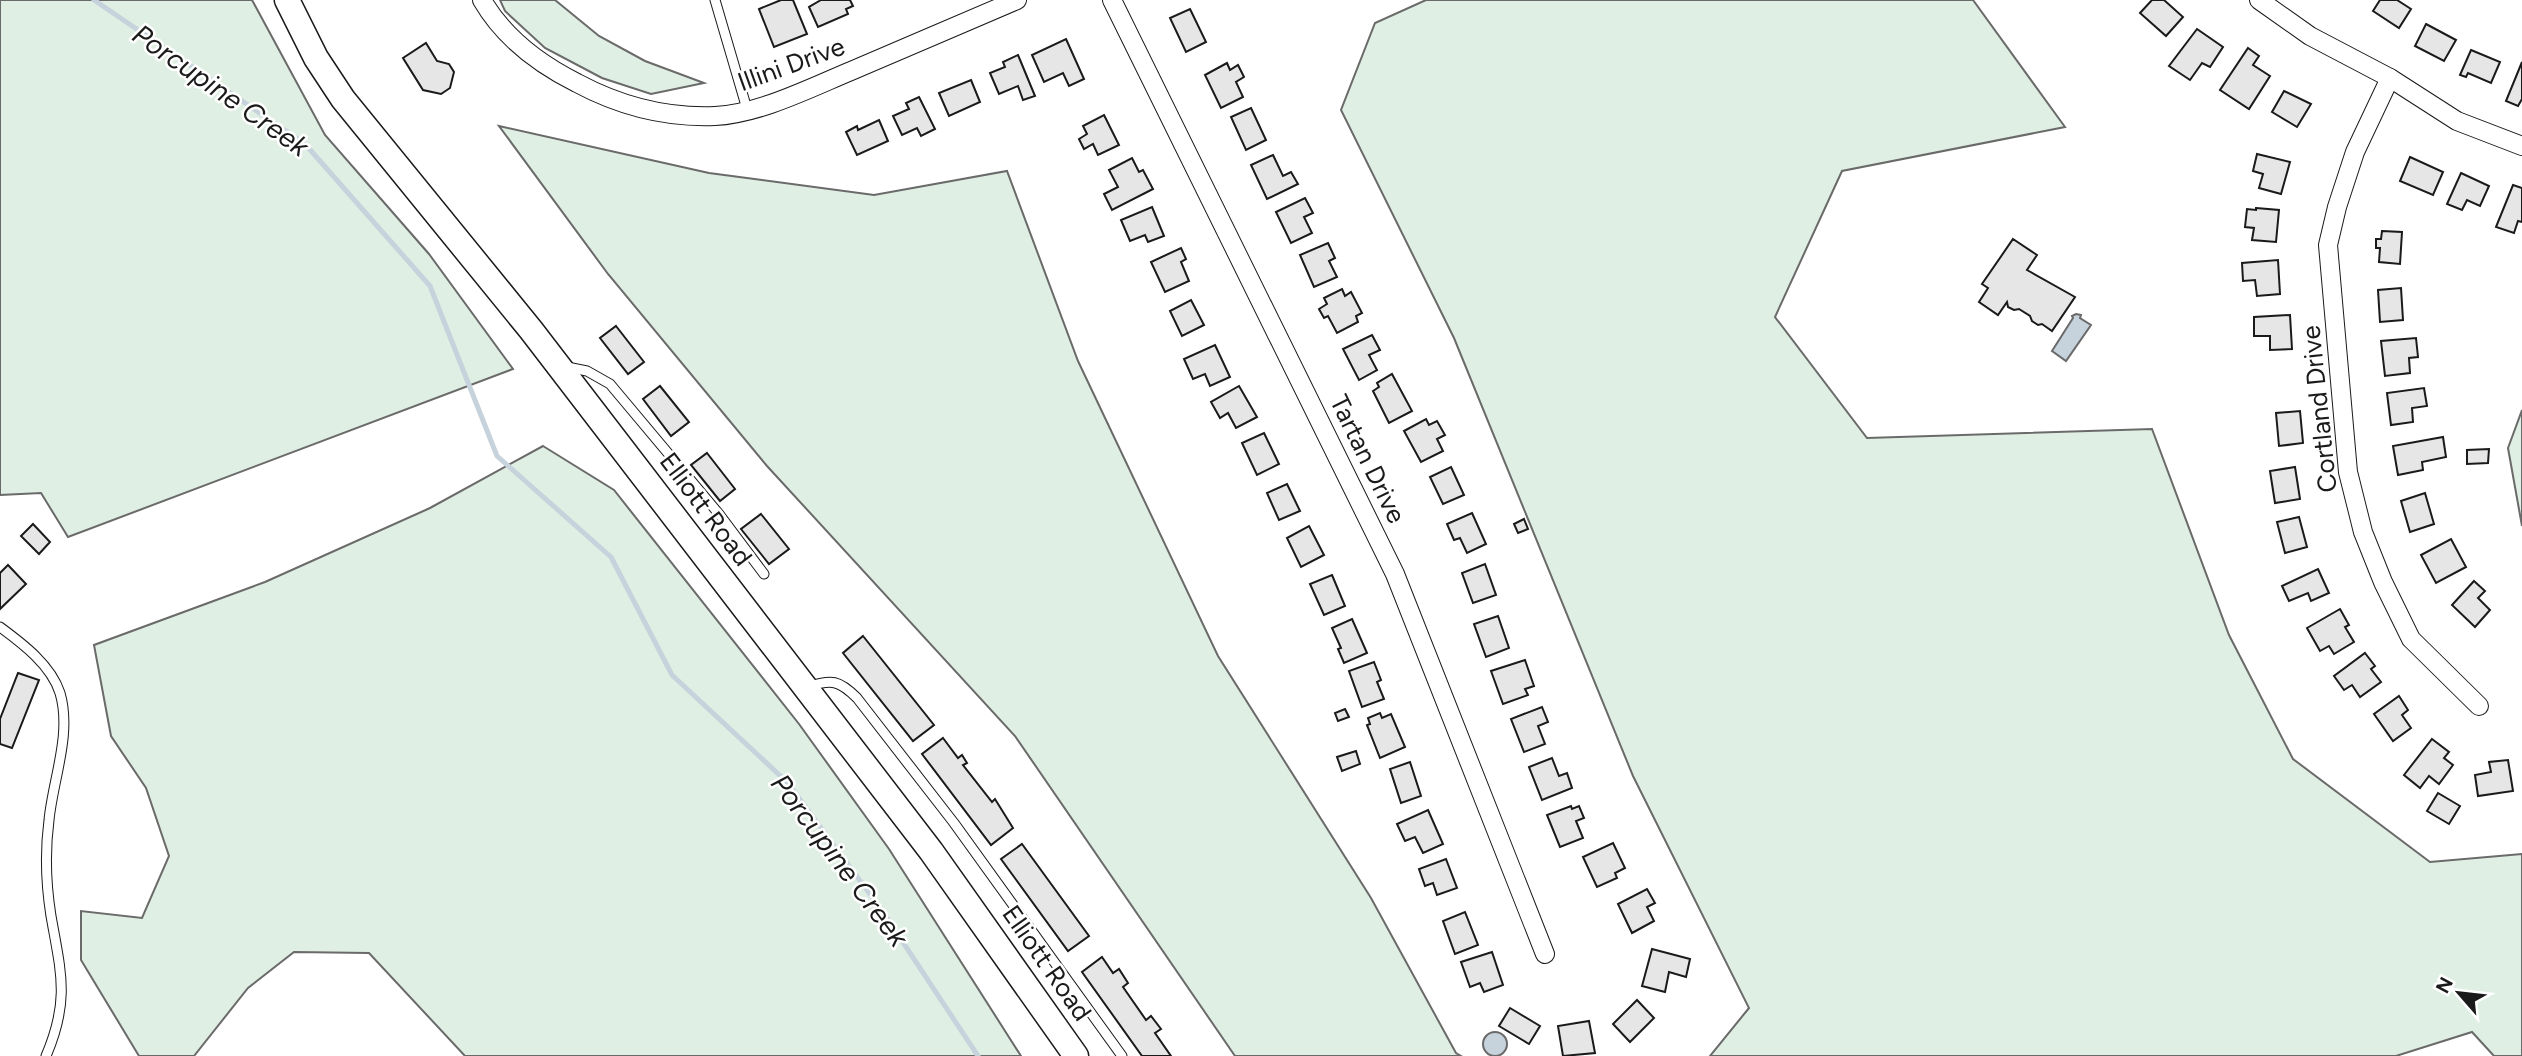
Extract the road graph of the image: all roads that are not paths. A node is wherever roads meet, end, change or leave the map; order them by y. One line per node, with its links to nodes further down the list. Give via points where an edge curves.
1 (287, 0): 10 (street, Elliott Road, via 343,99)
2 (482, 0): 8 (street, Illini Drive, via 530,54 593,92 668,114 717,116)
3 (715, 0): 8 (lane)
4 (1017, 0): 8 (street, Illini Drive, via 776,103)
5 (1112, 0): 15 (street, Tartan Drive, via 1395,574)
6 (2259, 0): 7 (street, via 2310,36)
7 (2390, 78): 9 (street, via 2456,121); 14 (street, Cortland Drive, via 2355,152 2328,245 2348,472 2363,532 2411,639)
8 (747, 109)
9 (2522, 146)
10 (558, 365): 11 (lane, via 587,371 610,384); 13 (street, Elliott Road)
11 (764, 574)
12 (0, 627): 16 (lane, via 53,676 64,714 47,853 62,1004)
13 (806, 688): 17 (street, Elliott Road, via 930,851); 18 (lane, via 833,682 844,685 857,698 954,823)
14 (2479, 706)
15 (1545, 954)
16 (46, 1056)
17 (1076, 1056)
18 (1122, 1056)

